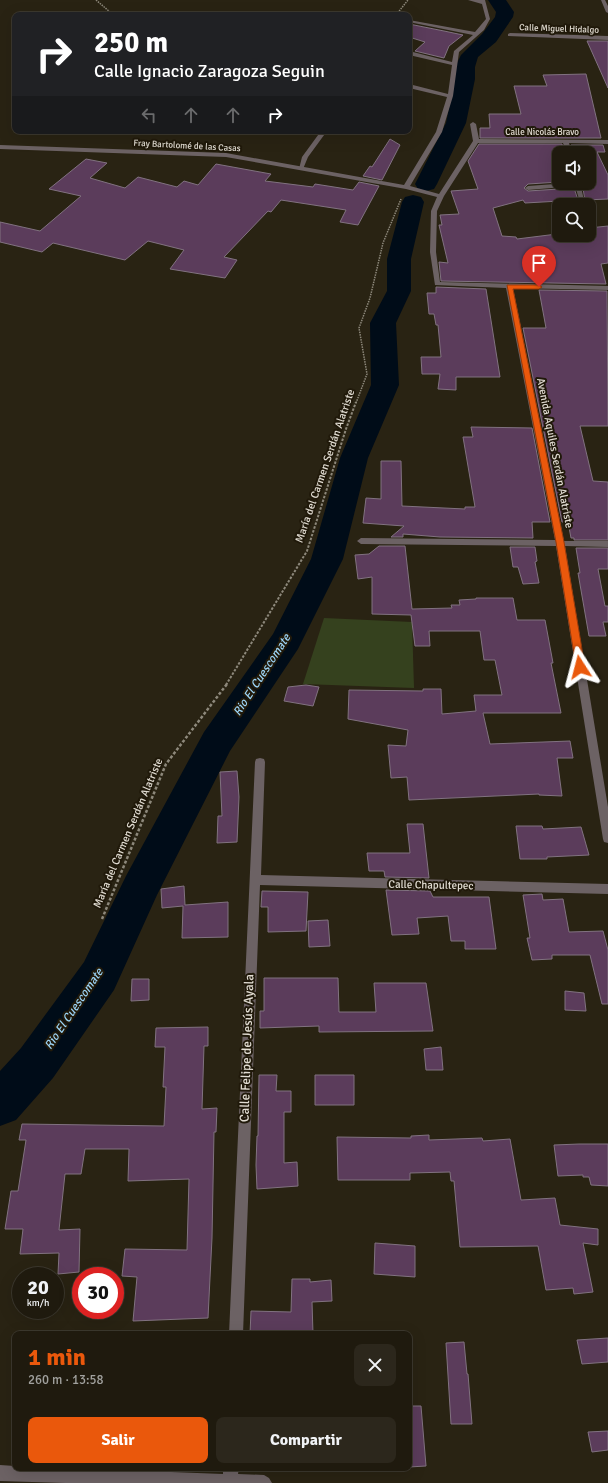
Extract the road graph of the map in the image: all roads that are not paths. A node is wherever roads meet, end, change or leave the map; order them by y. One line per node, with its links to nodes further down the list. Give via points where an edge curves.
1 (470, 0): 3 (street)
2 (603, 0): 4 (street)
3 (483, 1): 6 (street, via 488,19)
4 (608, 12)
5 (412, 22): 6 (street)
6 (477, 34): 10 (street, via 456,52)
7 (510, 35): 8 (street, Calle Miguel Hidalgo)
8 (608, 38)
9 (412, 54): 10 (street)
10 (455, 64): 12 (street)
11 (412, 87): 12 (street)
12 (450, 96): 24 (street, via 439,132)
13 (473, 124): 15 (street)
14 (322, 134): 22 (street, via 305,157)
15 (476, 141): 16 (street, Calle Nicolás Bravo); 26 (street)
16 (565, 142): 17 (street, Calle Nicolás Bravo); 18 (street)
17 (608, 142)
18 (566, 146)
19 (0, 147): 20 (street, Fray Bartolomé de las Casas)
20 (8, 148): 21 (street); 22 (street, Fray Bartolomé de las Casas, via 226,155)
21 (0, 154)
22 (301, 168): 24 (street, Fray Bartolomé de las Casas)
23 (552, 186): 25 (street)
24 (406, 188): 26 (street, Fray Bartolomé de las Casas)
25 (528, 188)
26 (441, 196): 27 (street, via 434,211 432,252 437,284)
27 (509, 287): 28 (street); 30 (street, Avenida Aquiles Serdán Alatriste)
28 (608, 288)
29 (361, 540): 30 (street)
30 (560, 542): 31 (street); 33 (street, Avenida Aquiles Serdán Alatriste)
31 (608, 544)
32 (260, 762): 34 (street, Calle Felipe de Jesús Ayala)
33 (608, 839)
34 (254, 880): 35 (street, Calle Chapultepec); 36 (street, Calle Felipe de Jesús Ayala)
35 (608, 889)
36 (236, 1331)
37 (0, 1473): 38 (street)
38 (230, 1478): 39 (street)
39 (264, 1483)

